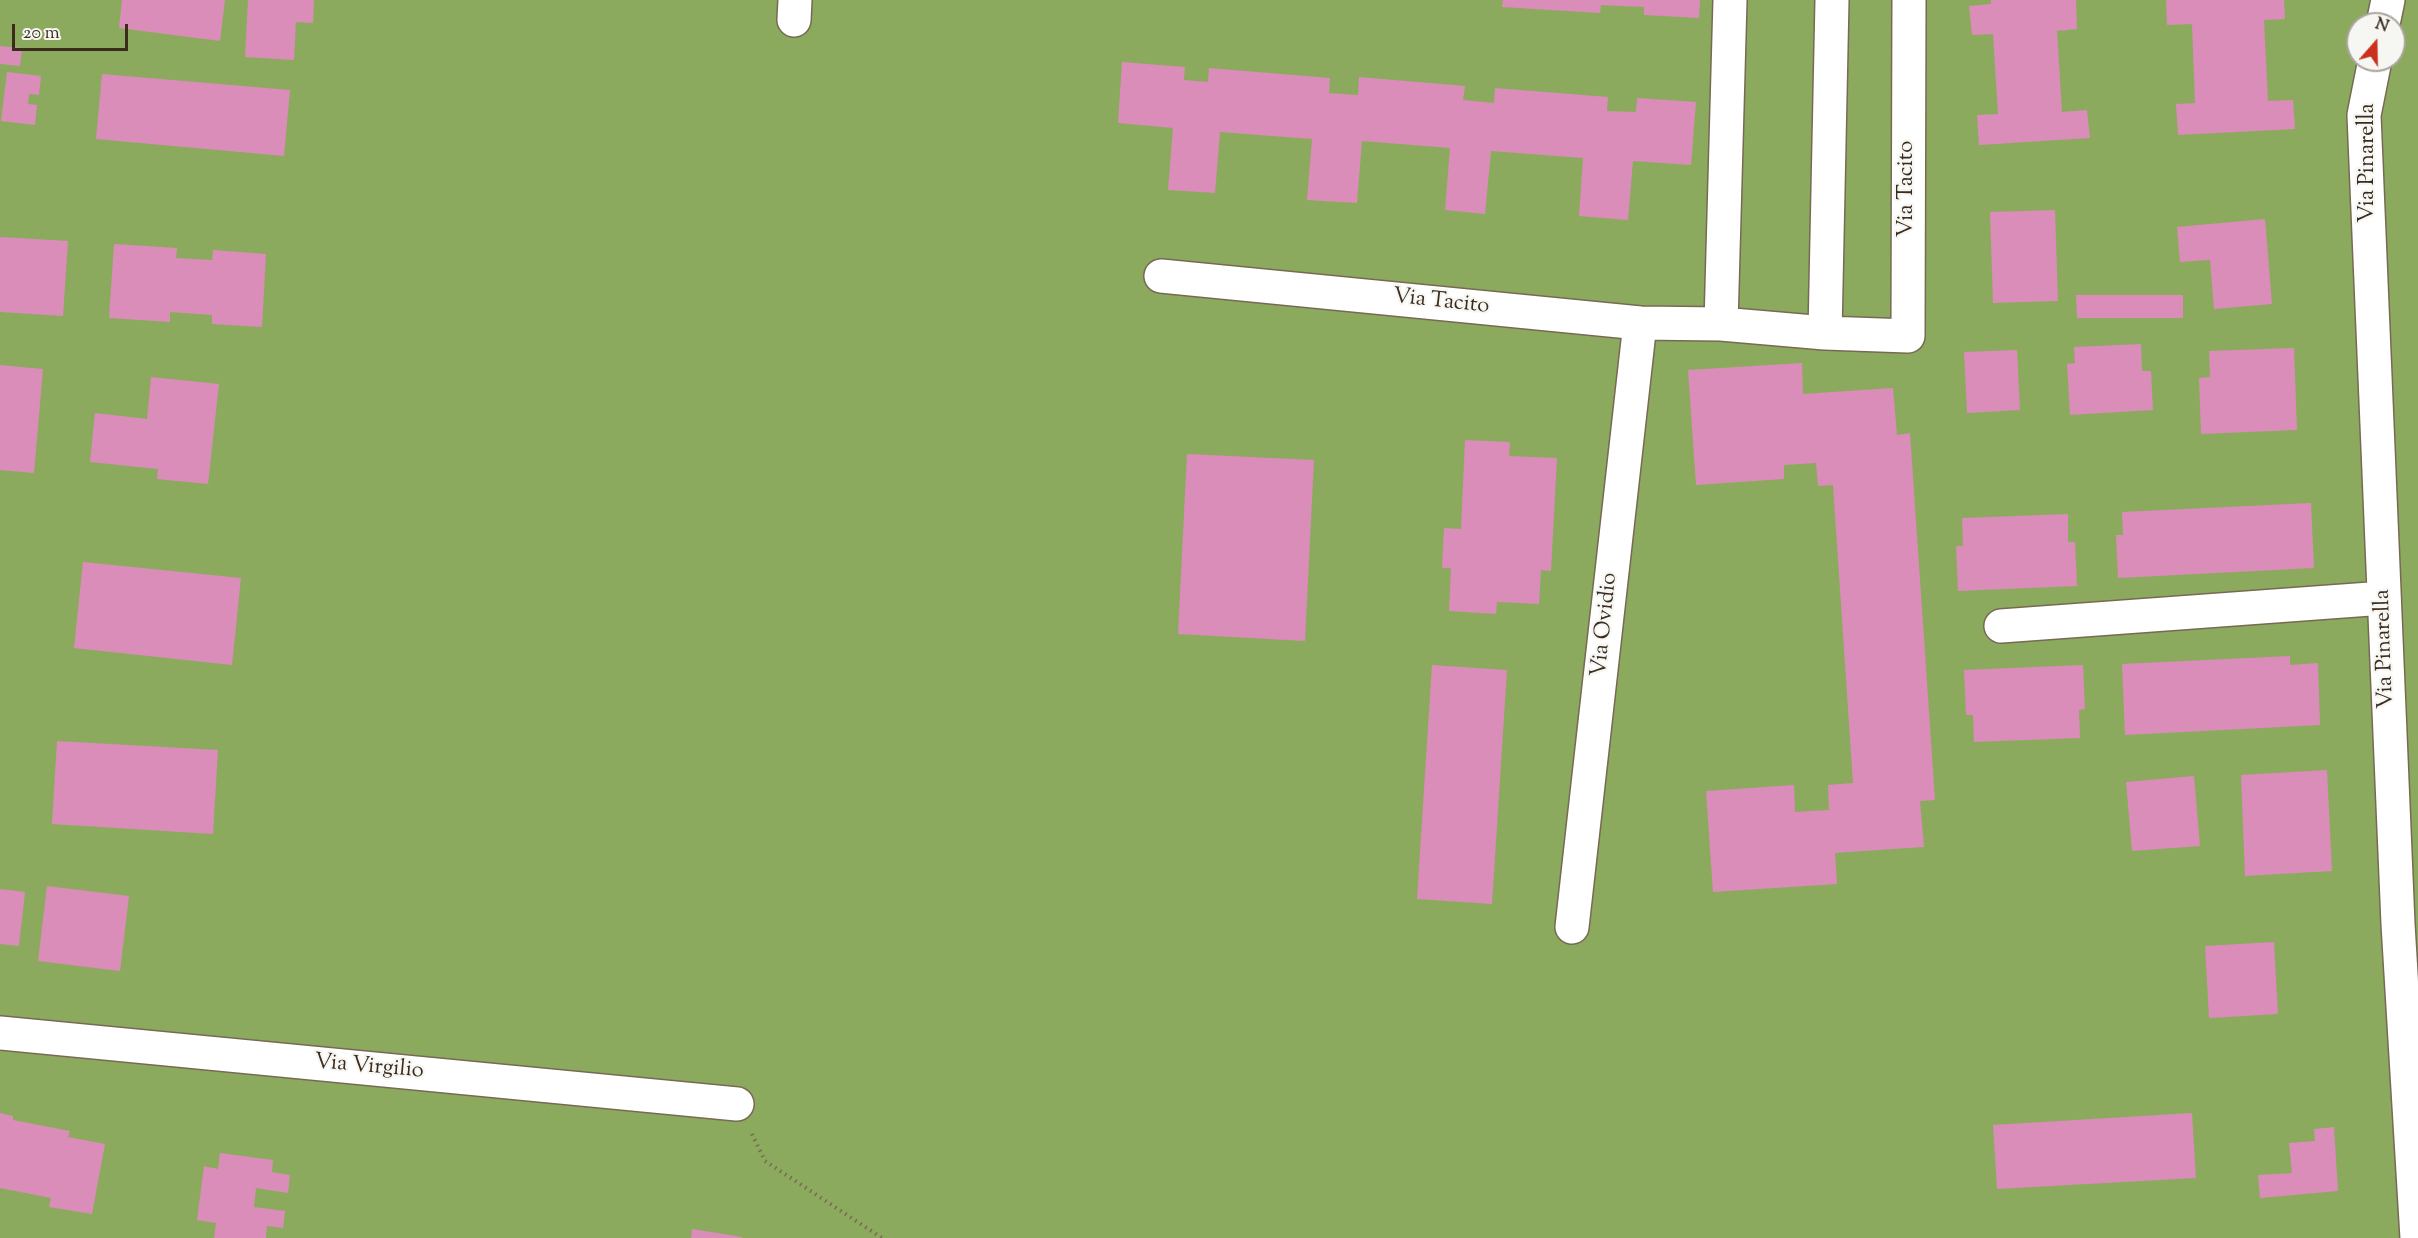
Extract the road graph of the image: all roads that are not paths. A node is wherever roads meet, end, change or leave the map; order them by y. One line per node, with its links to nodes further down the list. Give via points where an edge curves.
1 (1730, 0): 7 (street)
2 (1832, 0): 8 (street)
3 (1909, 0): 8 (street, Via Tacito, via 1908,336)
4 (2373, 72): 9 (street, Via Pinarella, via 2364,115)
5 (1161, 276): 6 (street, Via Tacito)
6 (1640, 323): 7 (street, Via Tacito); 11 (street, Via Ovidio)
7 (1721, 324): 8 (street, Via Tacito)
8 (1825, 333)
9 (2384, 598): 10 (street); 14 (street, Via Pinarella)
10 (2001, 626)
11 (1572, 927)
12 (0, 1033): 13 (street, Via Virgilio)
13 (737, 1104)
14 (2417, 1238)

